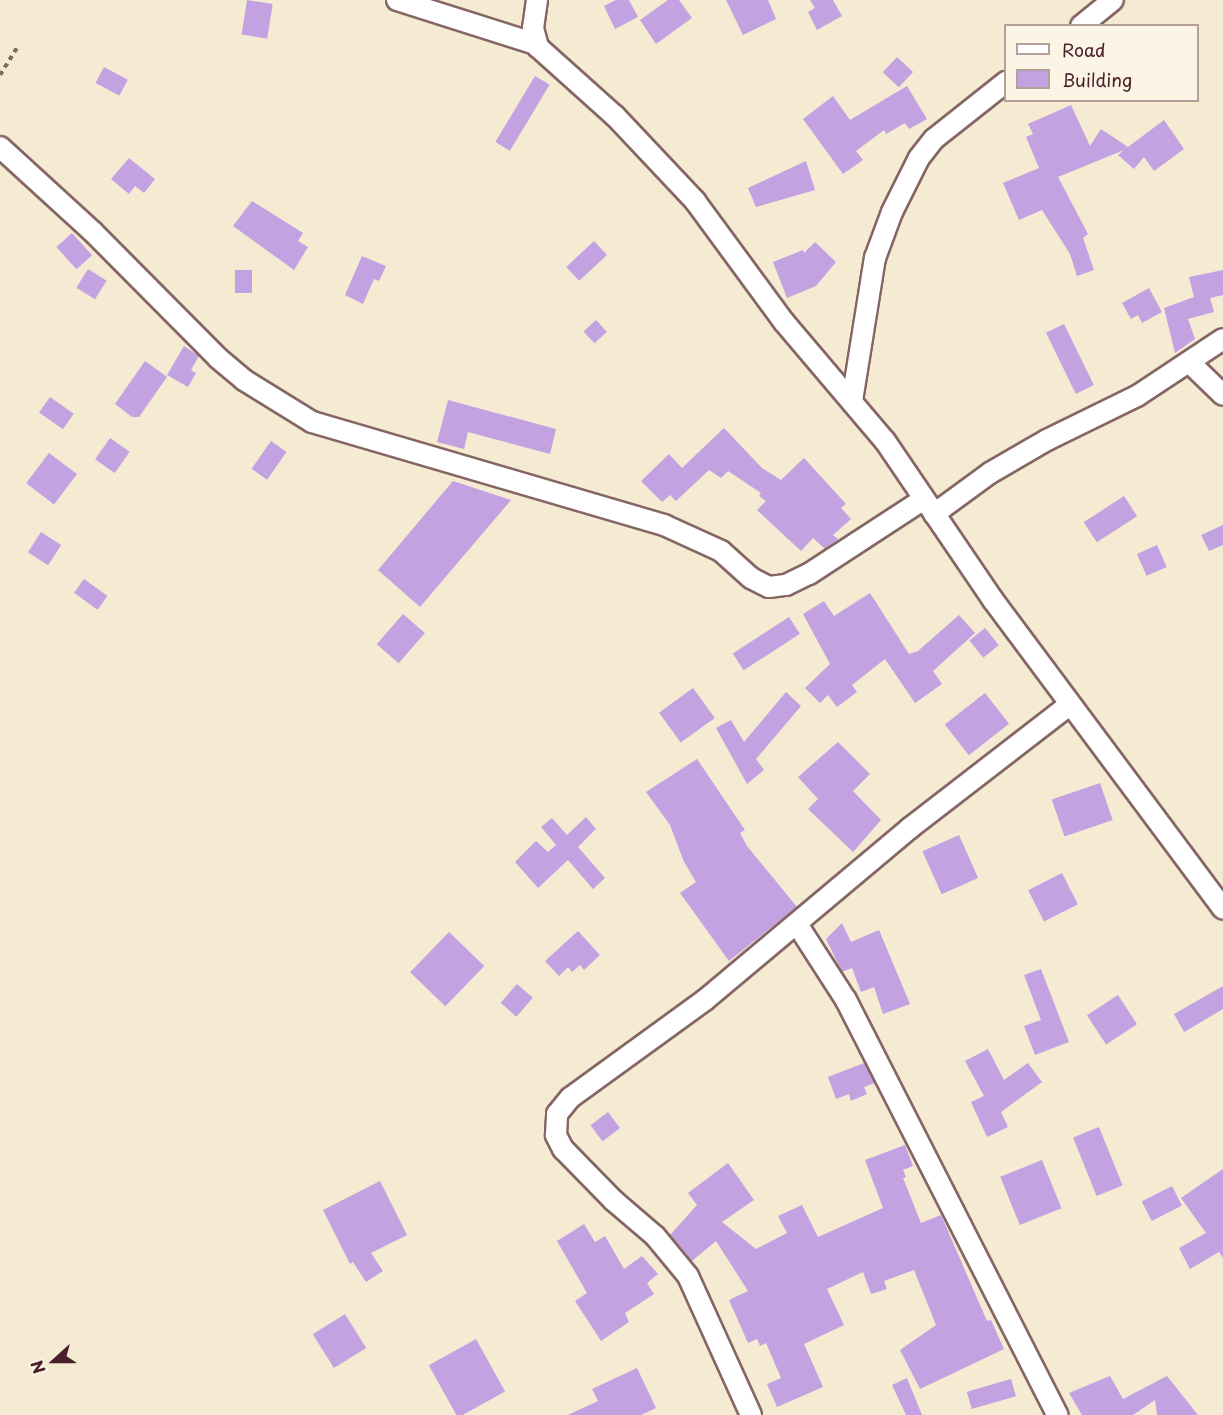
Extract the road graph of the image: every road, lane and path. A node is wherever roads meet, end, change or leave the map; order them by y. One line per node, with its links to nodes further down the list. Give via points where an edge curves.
1 (397, 0): 5 (street)
2 (537, 0): 5 (street, via 533,28)
3 (1113, 0): 4 (street)
4 (1083, 24)
5 (536, 44): 13 (street, via 674,176 784,322)
6 (18, 46): 7 (path)
7 (0, 75)
8 (1004, 83): 13 (street, via 934,139 919,158 892,212 875,258)
9 (0, 147): 14 (street, via 244,380 312,422 664,525 721,551 751,578 769,587 786,585 809,574)
10 (1223, 339): 11 (street)
11 (1189, 362): 12 (street); 14 (street, via 1137,396)
12 (1223, 395)
13 (852, 401): 14 (street)
14 (929, 506): 15 (street)
15 (1069, 705): 16 (street); 17 (street, via 910,828)
16 (1223, 909)
17 (797, 924): 18 (street, via 686,1014 570,1098 561,1108 555,1125 563,1149 655,1236 688,1276); 19 (street, via 846,1000)
18 (752, 1415)
19 (1057, 1415)

